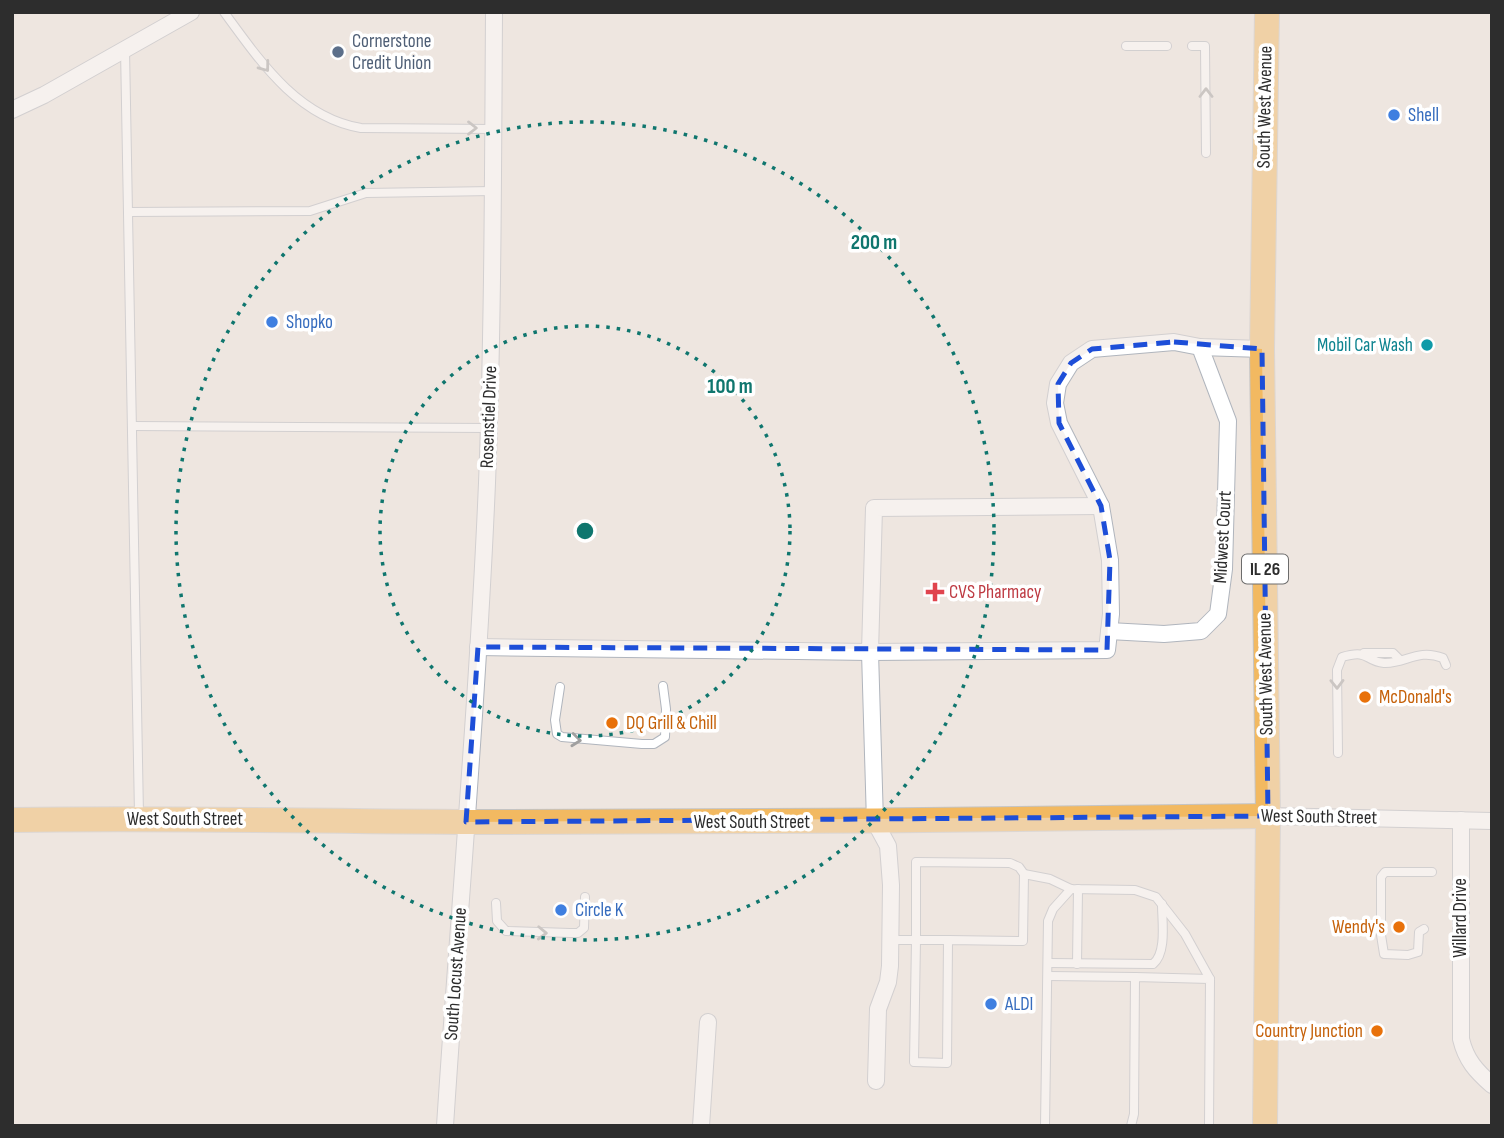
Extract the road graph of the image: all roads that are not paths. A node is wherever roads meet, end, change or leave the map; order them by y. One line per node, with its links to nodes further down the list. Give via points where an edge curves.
1 (191, 12): 8 (street)
2 (224, 12): 10 (lane, one-way to 10, via 274,78 322,116 362,128)
3 (494, 12): 10 (street, Rosenstiel Drive)
4 (1267, 12): 15 (main road, South West Avenue / IL 26)
5 (1126, 46): 6 (lane)
6 (1167, 46)
7 (1192, 46): 11 (lane, one-way to 7, via 1205,46)
8 (125, 49): 9 (street); 13 (lane)
9 (12, 110)
10 (493, 129): 12 (street, Rosenstiel Drive)
11 (1206, 153)
12 (493, 191): 13 (lane, via 366,193 310,211); 17 (street, Rosenstiel Drive)
13 (128, 212): 16 (lane)
14 (1200, 347): 15 (street); 18 (street, via 1174,342 1092,349 1071,363 1058,384 1059,423); 19 (street, Midwest Court, via 1228,421 1224,569 1218,614 1201,631 1164,635)
15 (1262, 349): 26 (main road, South West Avenue / IL 26)
16 (132, 426): 17 (lane); 27 (lane)
17 (489, 428): 20 (street, Rosenstiel Drive)
18 (1101, 506): 19 (street, via 1110,560); 21 (street, via 874,508)
19 (1109, 631): 21 (street, via 1107,650)
20 (478, 647): 21 (street); 31 (street, Rosenstiel Drive)
21 (870, 652): 32 (street)
22 (1446, 665): 25 (lane, one-way to 25, via 1436,655 1417,654 1383,663 1361,653 1342,657 1337,670)
23 (663, 686): 24 (lane, one-way to 23, via 557,734 575,740 653,744 665,737)
24 (560, 687)
25 (1338, 753)
26 (1268, 816): 29 (street, West South Street); 32 (main road, West South Street); 56 (main road, South West Avenue / IL 26)
27 (139, 818): 28 (main road, West South Street); 31 (main road, West South Street)
28 (12, 820)
29 (1461, 820): 30 (street, West South Street); 50 (street, Willard Drive, via 1461,1039 1476,1071)
30 (1492, 821)
31 (466, 822): 32 (main road, West South Street); 51 (street, South Locust Avenue)
32 (875, 822): 40 (street, via 888,846 891,864)
33 (1432, 872): 39 (lane, via 1385,872 1381,877 1384,954 1418,952 1419,932)
34 (1024, 874): 35 (lane, via 1050,878); 41 (lane, via 1010,863 916,862); 42 (lane, via 1023,941)
35 (1074, 889): 38 (lane, via 1135,890); 43 (lane, via 1049,916); 44 (lane)
36 (585, 897): 37 (lane, one-way to 36, via 497,921 506,931 578,933 584,928)
37 (496, 903)
38 (1162, 903): 44 (lane, via 1161,953 1155,962); 47 (lane)
39 (1424, 929)
40 (891, 940): 41 (lane); 49 (street, via 890,975 878,1009)
41 (916, 940): 42 (lane); 42 (lane, via 914,1062 947,1063)
42 (948, 940)
43 (1048, 963): 44 (lane); 45 (lane)
44 (1077, 964)
45 (1048, 976): 46 (lane); 53 (lane)
46 (1135, 977): 47 (lane); 54 (lane)
47 (1210, 979): 55 (lane)
48 (708, 1022): 52 (street)
49 (876, 1081)
50 (1492, 1084)
51 (445, 1126)
52 (701, 1126)
53 (1045, 1126)
54 (1131, 1126)
55 (1209, 1126)
56 (1265, 1126)

